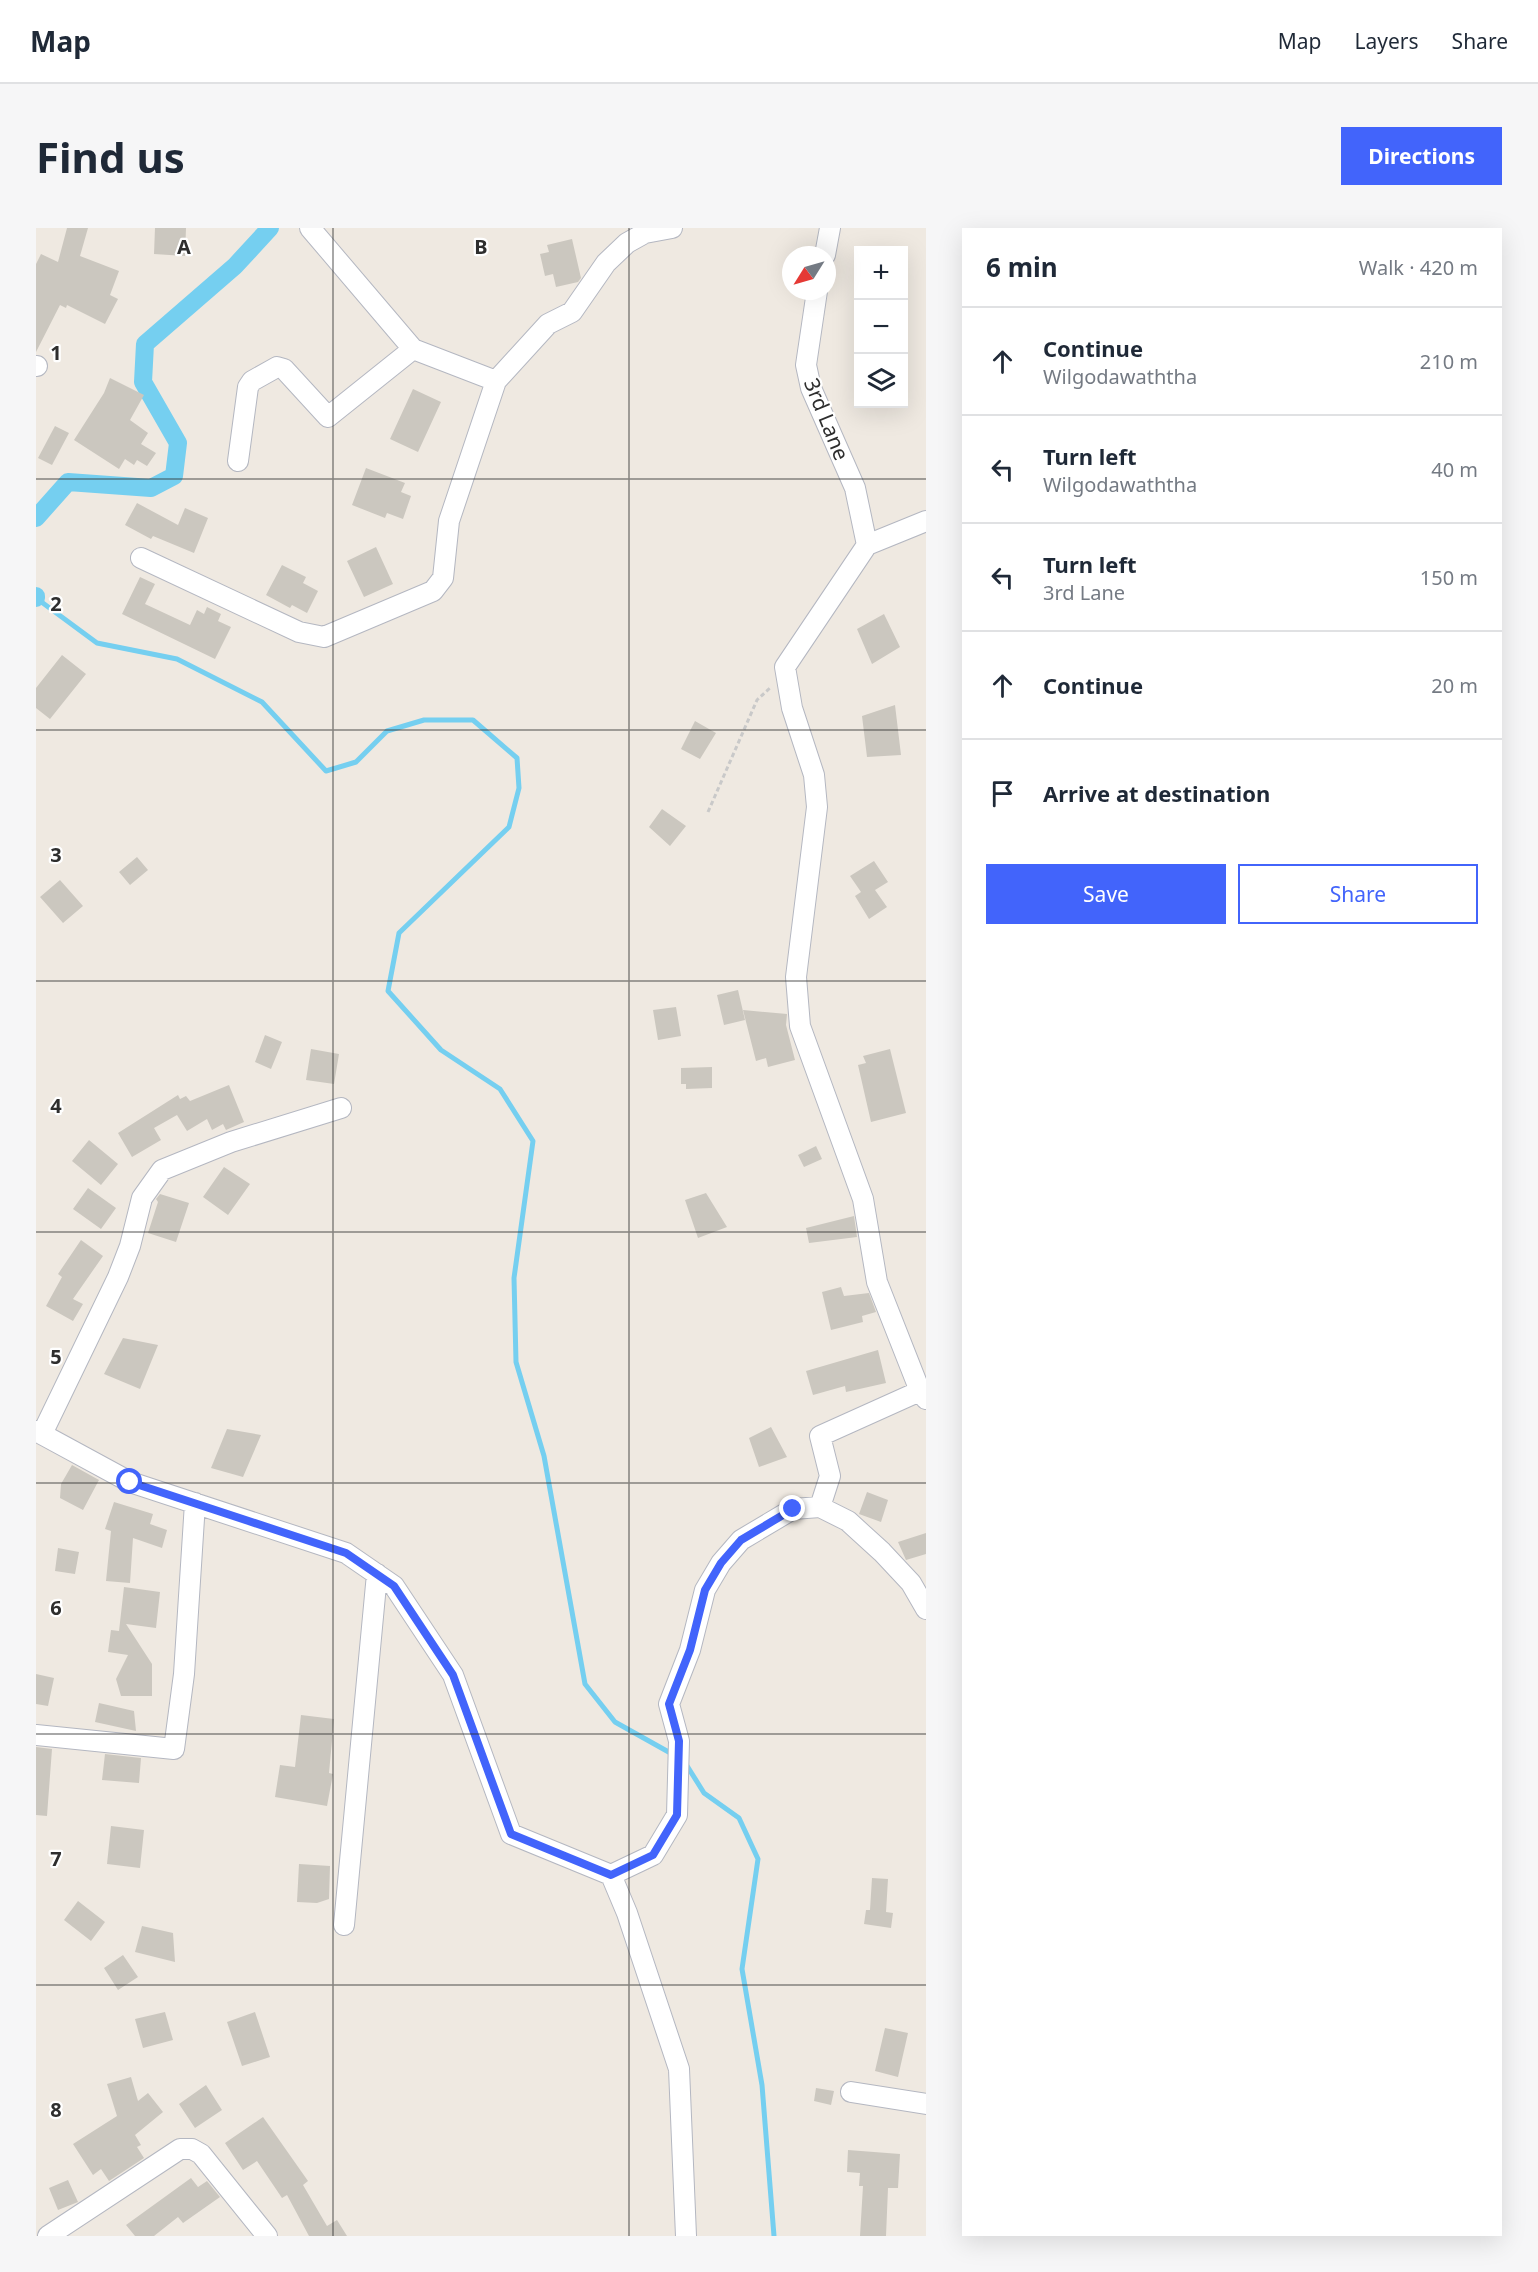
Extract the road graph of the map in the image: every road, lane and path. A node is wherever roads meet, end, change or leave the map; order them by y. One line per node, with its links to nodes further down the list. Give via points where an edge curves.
1 (310, 228): 6 (street)
2 (672, 228): 7 (street, via 645,233 627,243 606,263 572,312 548,324)
3 (830, 228): 4 (street)
4 (827, 246)
5 (817, 300): 10 (street, 3rd Lane, via 806,365 811,388 855,488)
6 (413, 349): 7 (street); 8 (street, via 328,417 284,369 277,367 252,381)
7 (496, 381): 11 (street, via 449,521 443,578 433,591 324,637 299,632)
8 (237, 461)
9 (926, 521): 10 (street)
10 (867, 545): 15 (street, via 785,667 792,708 814,775 817,807 796,978 800,1026 863,1198 877,1282)
11 (141, 558)
12 (779, 679): 13 (path, via 758,700)
13 (708, 812)
14 (342, 1108): 16 (street, via 231,1142 162,1170 142,1198 118,1277)
15 (923, 1395): 18 (street, via 820,1436 830,1476)
16 (39, 1432): 17 (street, via 130,1482)
17 (195, 1503): 19 (street, via 346,1553); 21 (street, via 184,1674 174,1749)
18 (820, 1507): 20 (street, via 848,1521 882,1552 911,1583); 22 (street, via 793,1509 741,1540 705,1590 690,1650 669,1704 679,1741 677,1815 653,1855)
19 (377, 1574): 22 (street, via 394,1586 453,1675 511,1834); 23 (street)
20 (926, 1609)
21 (36, 1735)
22 (611, 1875): 30 (street, via 679,2069)
23 (344, 1925)
24 (851, 2092): 25 (street)
25 (926, 2104)
26 (36, 2230): 27 (street)
27 (39, 2236)
28 (48, 2236): 29 (street, via 180,2149 201,2154)
29 (267, 2236)
30 (686, 2236)

